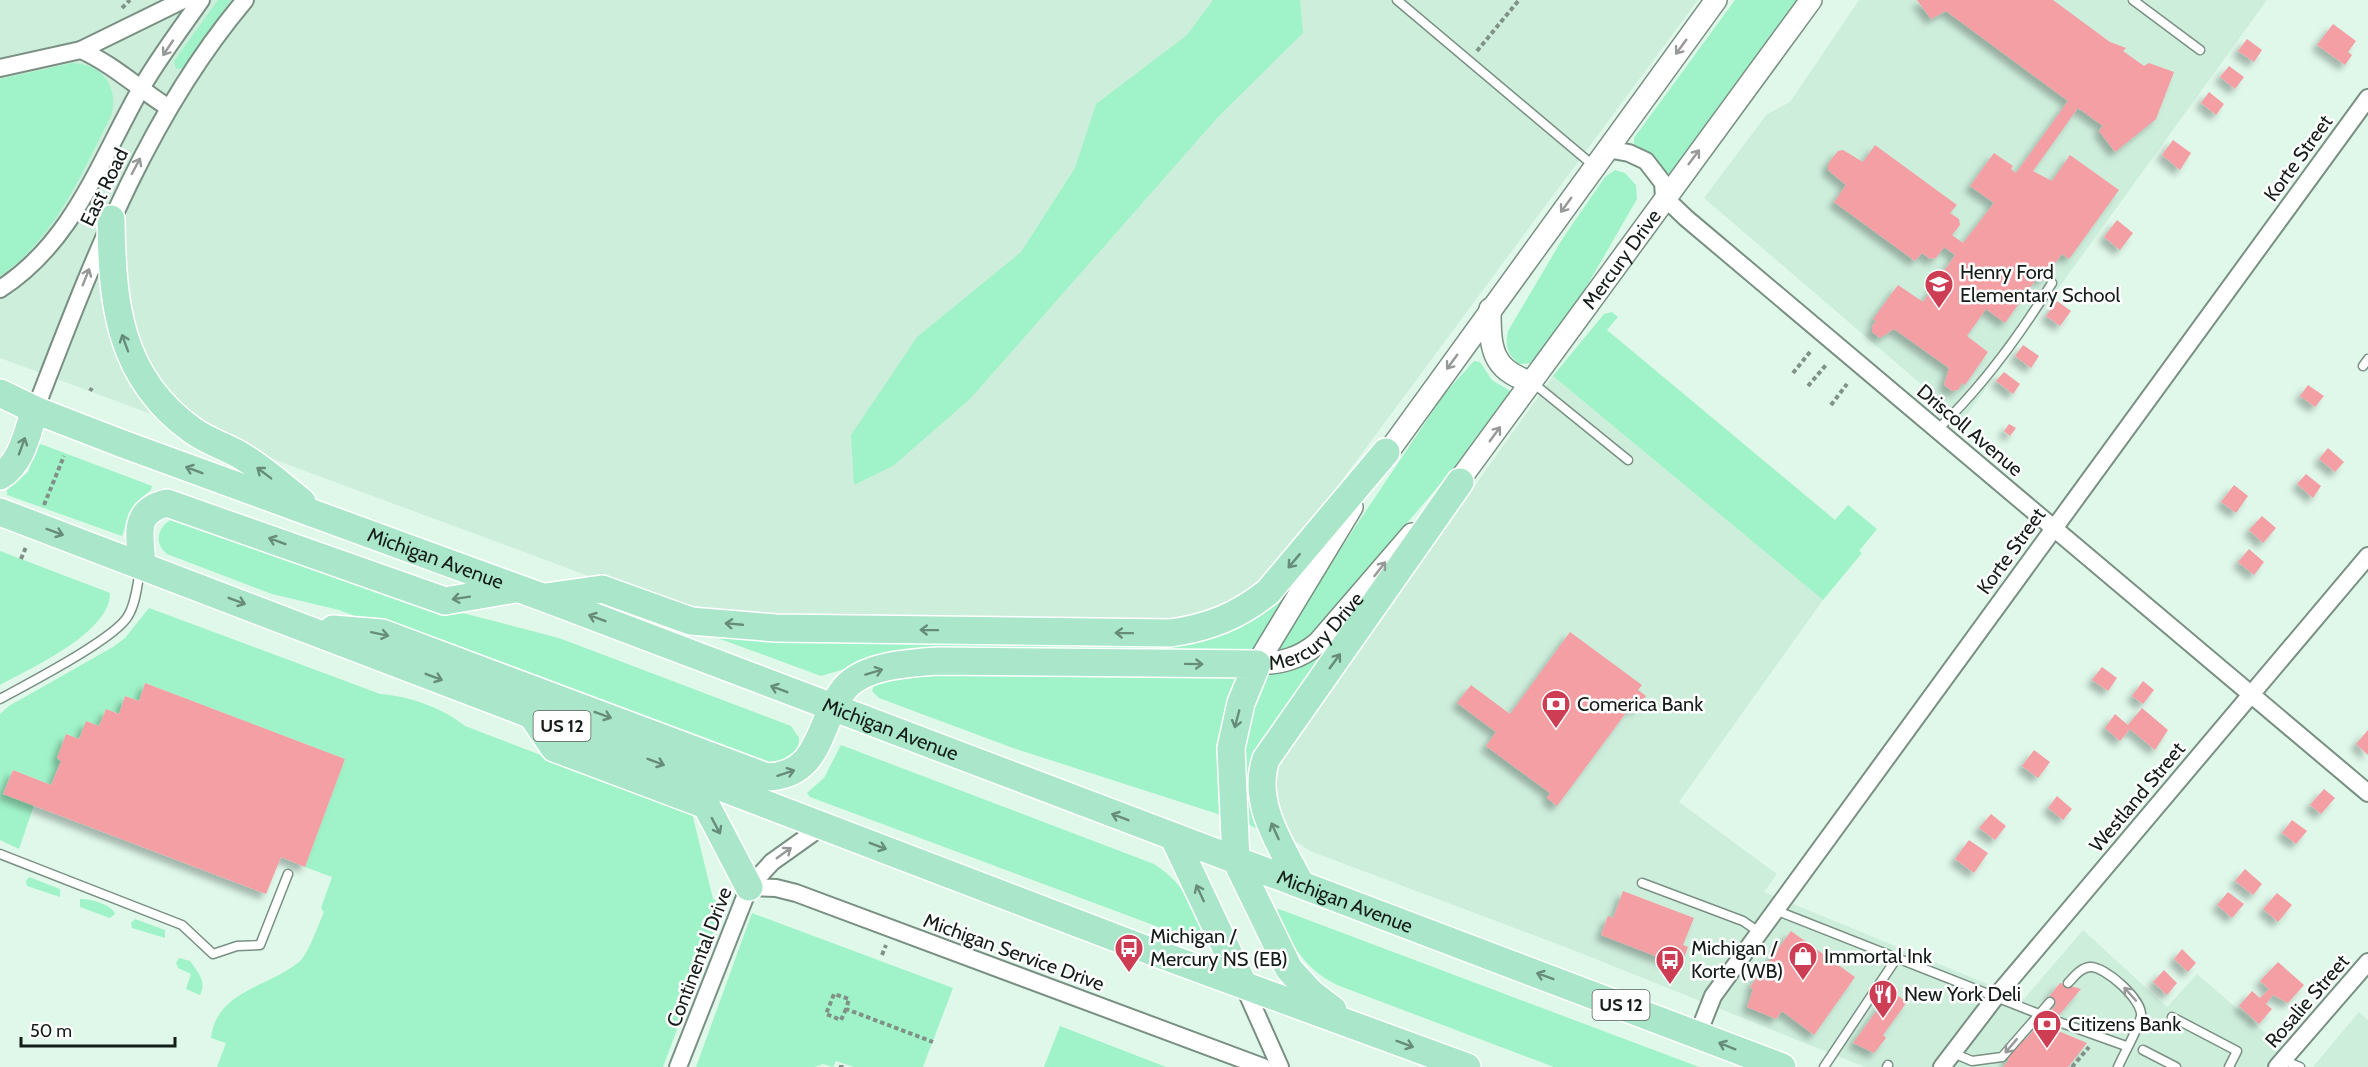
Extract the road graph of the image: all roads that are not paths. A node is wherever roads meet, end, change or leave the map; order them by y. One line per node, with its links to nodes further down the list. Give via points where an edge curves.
1 (183, 0): 8 (street)
2 (201, 0): 11 (street, East Road, one-way to 11)
3 (245, 0): 13 (street, East Road, via 219,30)
4 (1397, 0): 15 (lane)
5 (1716, 0): 14 (street, Mercury Drive, one-way to 14)
6 (1811, 0): 16 (street, Mercury Drive, one-way to 6)
7 (2133, 0): 9 (lane)
8 (81, 50): 10 (street); 11 (street, via 117,70)
9 (2200, 50)
10 (0, 68)
11 (140, 89): 13 (street); 19 (street, East Road, via 72,218 46,251)
12 (2368, 98): 31 (street, Korte Street)
13 (169, 108): 17 (street, East Road, one-way to 13)
14 (1607, 149): 15 (street, Mercury Drive); 16 (street, Driscoll Avenue, via 1646,160 1662,183)
15 (1594, 167): 20 (street, Mercury Drive, one-way to 20)
16 (1664, 197): 21 (street, Mercury Drive); 24 (street, Driscoll Avenue)
17 (111, 219): 23 (street, East Road, one-way to 17); 30 (main road, one-way to 17, via 240,455 191,430 147,384 125,344 115,308)
18 (2052, 283): 24 (lane, via 1972,393)
19 (0, 289)
20 (1490, 309): 21 (street, via 1490,344 1498,362 1517,378); 25 (street, Mercury Drive, one-way to 25)
21 (1532, 382): 26 (lane); 28 (street, Mercury Drive, one-way to 21)
22 (0, 393): 23 (main road, Michigan Avenue / US 12)
23 (35, 410): 27 (main road, one-way to 23, via 18,456); 30 (main road, Michigan Avenue / US 12, one-way to 23)
24 (1937, 430): 31 (street, Driscoll Avenue)
25 (1386, 453): 34 (main road, one-way to 34, via 1268,592 1215,625 1198,629 1170,633 776,628 691,621 602,589); 36 (street, Mercury Drive)
26 (1628, 460)
27 (0, 476)
28 (1460, 482): 36 (street, Mercury Drive, one-way to 28, via 1306,654); 47 (main road, one-way to 28, via 1261,795 1266,759)
29 (0, 512): 33 (main road, US 12, one-way to 33)
30 (327, 520): 34 (main road, Michigan Avenue / US 12)
31 (2053, 528): 37 (street, Driscoll Avenue); 50 (street, Korte Street)
32 (2368, 556): 37 (street, Westland Street)
33 (142, 564): 34 (main road, one-way to 33, via 445,601 167,502 150,506 143,516); 35 (main road, US 12, one-way to 35); 38 (lane, via 134,603 121,626)
34 (531, 593): 39 (main road, Michigan Avenue / US 12, one-way to 34)
35 (301, 626): 39 (main road, one-way to 39, via 382,633 768,777 785,776 799,768 818,744); 40 (main road, US 12, one-way to 40)
36 (1257, 664): 39 (main road, one-way to 36, via 846,688 862,676 909,663); 45 (main road, one-way to 45, via 1241,703 1231,748)
37 (2251, 695): 41 (street, Driscoll Avenue); 56 (street, Westland Street)
38 (0, 699)
39 (833, 710): 43 (main road, Michigan Avenue / US 12, one-way to 39)
40 (531, 714): 42 (main road, US 12, one-way to 42); 49 (main road, one-way to 49, via 554,748 705,805)
41 (2368, 793)
42 (824, 825): 49 (street, Continental Drive, one-way to 42, via 772,862); 55 (main road, US 12, one-way to 55)
43 (1174, 838): 45 (main road, Michigan Avenue / US 12); 55 (main road, one-way to 43)
44 (0, 854): 46 (lane, via 182,925 213,954 237,946 260,945)
45 (1236, 860): 47 (main road, Michigan Avenue / US 12); 61 (main road, via 1289,969 1311,993)
46 (288, 874)
47 (1300, 883): 62 (main road, Michigan Avenue / US 12, one-way to 47)
48 (1642, 883): 51 (lane, via 1743,921)
49 (749, 887): 67 (street, Continental Drive); 68 (street, Michigan Service Drive, via 796,893)
50 (1775, 910): 51 (street, Korte Street); 52 (lane)
51 (1759, 932): 62 (street, Korte Street, via 1713,996)
52 (1896, 959): 56 (lane); 72 (lane)
53 (2368, 962): 66 (street, Rosalie Street)
54 (2068, 983): 63 (lane, one-way to 54, via 2141,1015 2139,1004 2127,990 2104,971 2091,967 2081,969)
55 (1243, 984): 61 (main road, US 12); 69 (street)
56 (1995, 999): 58 (lane); 65 (street, Westland Street)
57 (2050, 1002): 58 (lane)
58 (2041, 1015): 65 (lane, one-way to 65, via 2002,1057 1972,1061)
59 (2172, 1017): 76 (lane, via 2237,1051)
60 (2056, 1021): 63 (lane)
61 (1351, 1024): 70 (main road, US 12, one-way to 70)
62 (1698, 1034): 71 (main road, Michigan Avenue / US 12, one-way to 62)
63 (2126, 1046): 74 (lane)
64 (2143, 1050): 75 (lane)
65 (1953, 1053): 73 (street, Westland Street)
66 (2280, 1063): 77 (lane)
67 (678, 1067)
68 (1263, 1067)
69 (1280, 1067)
70 (1467, 1067)
71 (1782, 1067)
72 (1824, 1067)
73 (1942, 1067)
74 (2118, 1067)
75 (2176, 1067)
76 (2229, 1067)
77 (2300, 1067)

